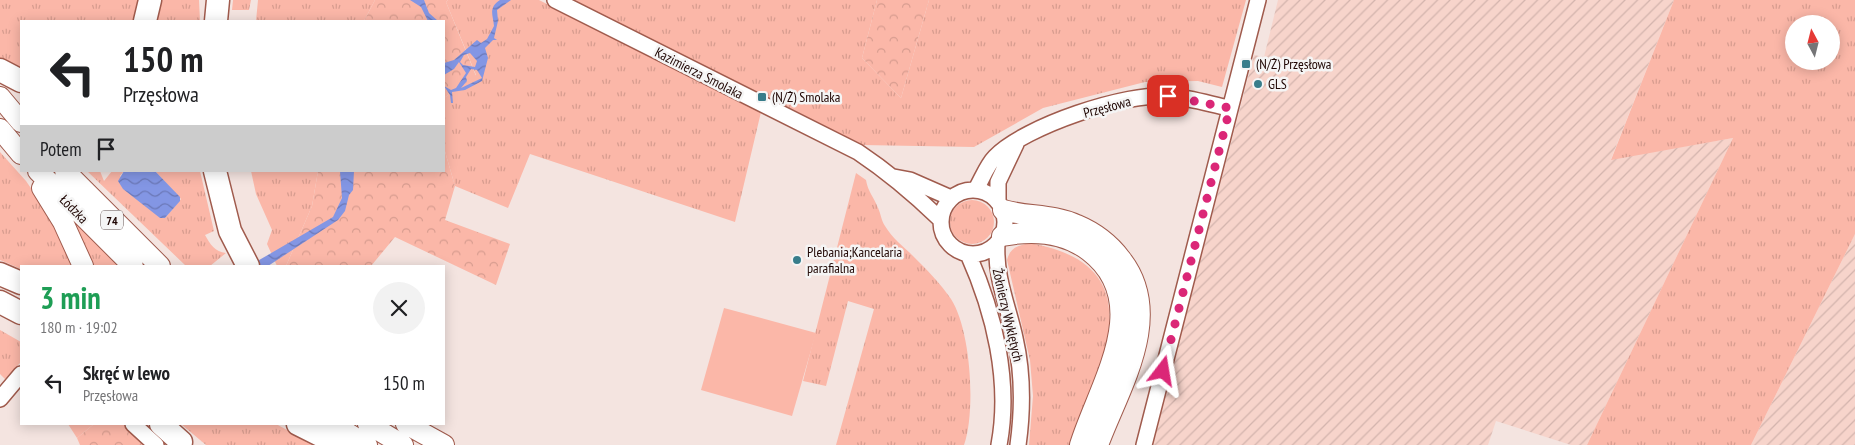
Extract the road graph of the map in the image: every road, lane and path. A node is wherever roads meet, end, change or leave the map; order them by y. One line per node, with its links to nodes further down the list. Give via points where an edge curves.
1 (150, 0): 6 (highway)
2 (208, 0): 7 (highway)
3 (218, 0): 8 (highway)
4 (555, 0): 21 (street, Kazimierza Smolaka, via 858,152)
5 (1258, 0): 12 (street)
6 (145, 20)
7 (209, 20)
8 (216, 20)
9 (0, 70): 10 (highway)
10 (20, 80)
11 (0, 98): 13 (main road)
12 (1230, 108): 15 (street, Przęsłowa, via 1168,96 1145,97 1045,125); 55 (street)
13 (20, 121)
14 (0, 129): 16 (main road)
15 (1019, 140): 22 (street, Przęsłowa, via 995,157); 24 (street, Przęsłowa, via 998,182)
16 (20, 153)
17 (33, 172): 28 (main road, via 63,222)
18 (39, 172): 29 (main road, Łódzka / 74)
19 (66, 172): 30 (main road, Łódzka / 74)
20 (215, 172): 31 (highway, via 226,214)
21 (894, 177): 23 (street, Kazimierza Smolaka, via 910,180); 25 (street, Kazimierza Smolaka)
22 (976, 190): 23 (street); 24 (street, via 991,195)
23 (951, 198): 25 (street)
24 (1000, 205): 26 (street, via 1005,228); 54 (main road, via 1076,224 1095,233 1128,268 1139,298 1140,326 1135,351)
25 (940, 219): 27 (street, via 944,238 950,246)
26 (999, 240): 27 (street, via 983,252); 52 (street, Żołnierzy Wyklętych, via 997,270 1020,368 1022,408); 53 (main road, via 1024,232 1036,232 1076,243 1101,262 1116,287 1122,312 1119,336)
27 (968, 254): 51 (street, Żołnierzy Wyklętych, via 982,289 1001,364 1003,404)
28 (83, 265)
29 (132, 265)
30 (159, 265)
31 (247, 265)
32 (0, 274): 33 (highway)
33 (20, 283)
34 (0, 302): 35 (highway)
35 (20, 312)
36 (20, 375): 37 (street)
37 (0, 399)
38 (135, 425): 46 (street)
39 (162, 425): 45 (highway)
40 (168, 425): 45 (main road)
41 (300, 425): 47 (highway)
42 (335, 425): 48 (main road)
43 (370, 425): 49 (main road)
44 (408, 425): 50 (main road)
45 (183, 443)
46 (156, 445)
47 (340, 445)
48 (367, 445)
49 (403, 445)
50 (444, 445)
51 (999, 445)
52 (1018, 445)
53 (1080, 445)
54 (1098, 445)
55 (1144, 445)

